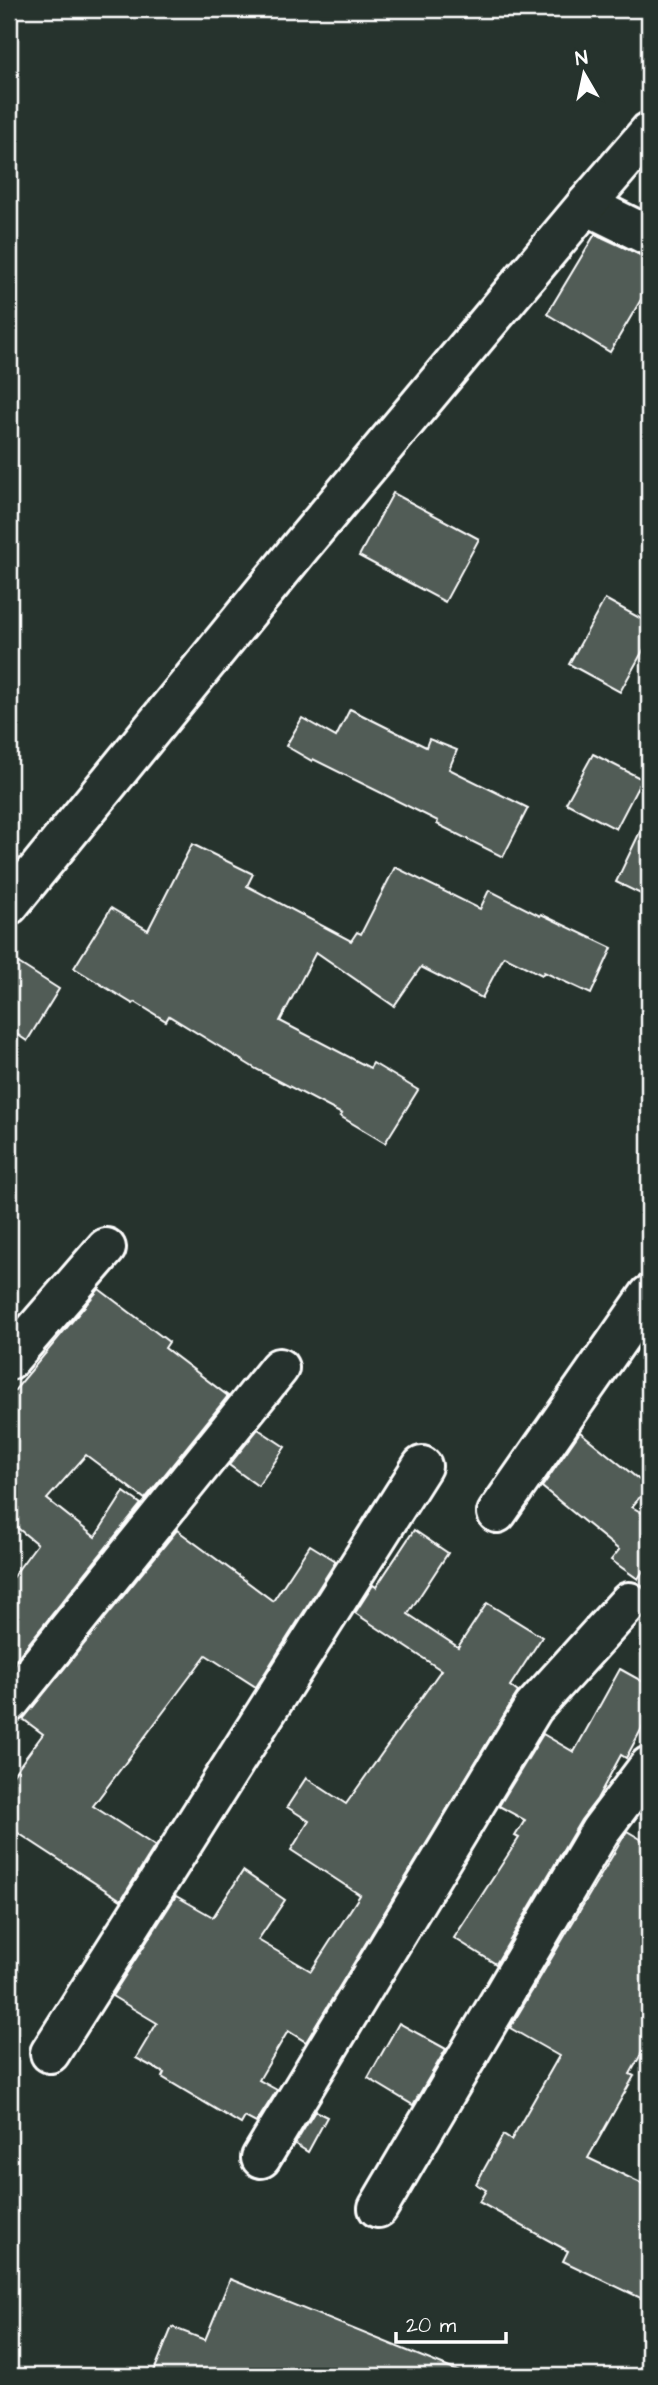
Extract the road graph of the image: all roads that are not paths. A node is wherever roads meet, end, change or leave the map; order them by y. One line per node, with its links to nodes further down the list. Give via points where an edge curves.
1 (649, 132): 2 (street)
2 (586, 205): 3 (street); 4 (street)
3 (649, 236)
4 (9, 905)
5 (106, 1248): 7 (street)
6 (649, 1295): 10 (street)
7 (9, 1360)
8 (279, 1368): 12 (street)
9 (422, 1466): 14 (street)
10 (497, 1513)
11 (629, 1602): 15 (street, via 533,1708)
12 (9, 1703)
13 (649, 1766): 16 (street, via 600,1831)
14 (50, 2053)
15 (261, 2158)
16 (378, 2208)

